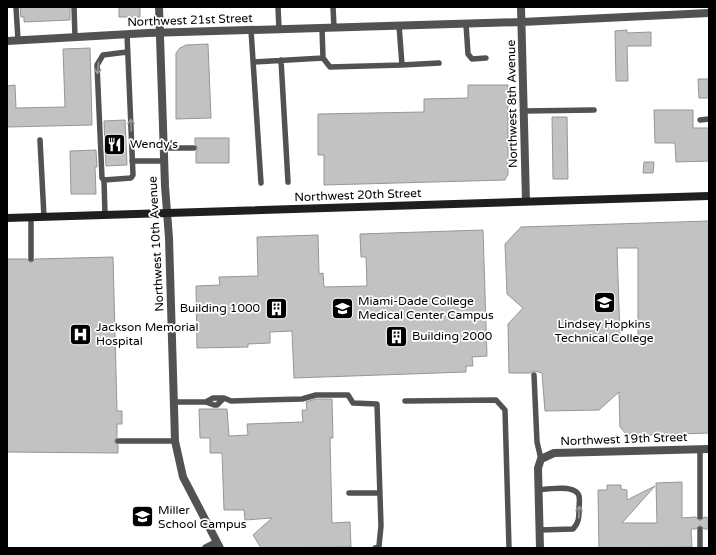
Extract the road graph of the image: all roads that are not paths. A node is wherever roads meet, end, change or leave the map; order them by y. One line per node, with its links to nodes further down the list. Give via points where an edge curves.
1 (16, 7): 19 (lane)
2 (74, 7): 17 (lane)
3 (160, 7): 15 (street, Northwest 10th Avenue)
4 (278, 7): 13 (lane)
5 (333, 7): 11 (lane)
6 (521, 7): 8 (street, Northwest 8th Avenue)
7 (709, 13): 8 (street, Northwest 21st Street)
8 (522, 22): 9 (street, Northwest 21st Street); 28 (street, Northwest 8th Avenue)
9 (466, 24): 10 (street, Northwest 21st Street); 22 (lane, via 468,54 472,59)
10 (399, 26): 11 (street, Northwest 21st Street); 26 (lane)
11 (334, 27): 12 (street, Northwest 21st Street)
12 (322, 28): 13 (street, Northwest 21st Street); 21 (lane)
13 (279, 29): 14 (street, Northwest 21st Street)
14 (251, 30): 15 (street, Northwest 21st Street); 24 (lane)
15 (160, 33): 16 (street, Northwest 21st Street); 32 (street, Northwest 10th Avenue)
16 (127, 34): 17 (street, Northwest 21st Street); 20 (lane)
17 (75, 37): 19 (street, Northwest 21st Street)
18 (7, 40): 19 (street, Northwest 21st Street)
19 (18, 40)
20 (127, 52): 35 (lane, one-way to 20); 36 (lane, one-way to 36, via 103,55 97,65)
21 (323, 58): 23 (lane); 26 (lane, via 330,67)
22 (486, 58)
23 (282, 60): 24 (lane); 37 (lane)
24 (254, 62): 38 (lane)
25 (439, 63): 26 (lane)
26 (402, 65)
27 (594, 110): 28 (lane)
28 (524, 111): 40 (street, Northwest 8th Avenue)
29 (709, 119): 30 (lane)
30 (700, 120)
31 (40, 140): 43 (lane)
32 (164, 148): 33 (lane); 34 (street, Northwest 10th Avenue)
33 (194, 148)
34 (164, 160): 35 (lane); 41 (street, Northwest 10th Avenue)
35 (132, 161): 36 (lane, via 131,178)
36 (104, 180): 42 (lane)
37 (288, 182)
38 (262, 183)
39 (709, 196): 40 (main road, Northwest 20th Street)
40 (526, 201): 41 (main road, Northwest 20th Street)
41 (167, 213): 42 (main road, Northwest 20th Street); 49 (street, Northwest 10th Avenue, via 170,249)
42 (105, 215): 43 (main road, Northwest 20th Street)
43 (44, 217): 45 (main road, Northwest 20th Street)
44 (7, 218): 45 (main road, Northwest 20th Street)
45 (31, 218): 46 (lane)
46 (32, 259)
47 (534, 375): 54 (lane)
48 (405, 401): 64 (lane, via 496,400 505,410)
49 (172, 402): 51 (street, Northwest 10th Avenue); 56 (lane, via 206,402 217,405 224,398 231,402 348,395 353,403 377,404)
50 (118, 441): 51 (lane)
51 (175, 441): 61 (street, Northwest 10th Avenue, via 183,477)
52 (700, 449): 53 (street, Northwest 19th Street); 54 (street, Northwest 19th Street, via 554,453); 58 (lane)
53 (709, 449)
54 (541, 459): 55 (street, via 538,468)
55 (538, 490): 60 (street); 60 (lane, one-way to 55, via 573,529 579,516 579,495 576,491 566,488)
56 (380, 492): 57 (lane); 63 (lane, via 381,526 379,546)
57 (349, 493)
58 (700, 517)
59 (700, 529): 66 (lane)
60 (539, 530): 65 (street)
61 (218, 545): 62 (street)
62 (206, 548)
63 (375, 548)
64 (509, 548)
65 (540, 548)
66 (700, 548)

